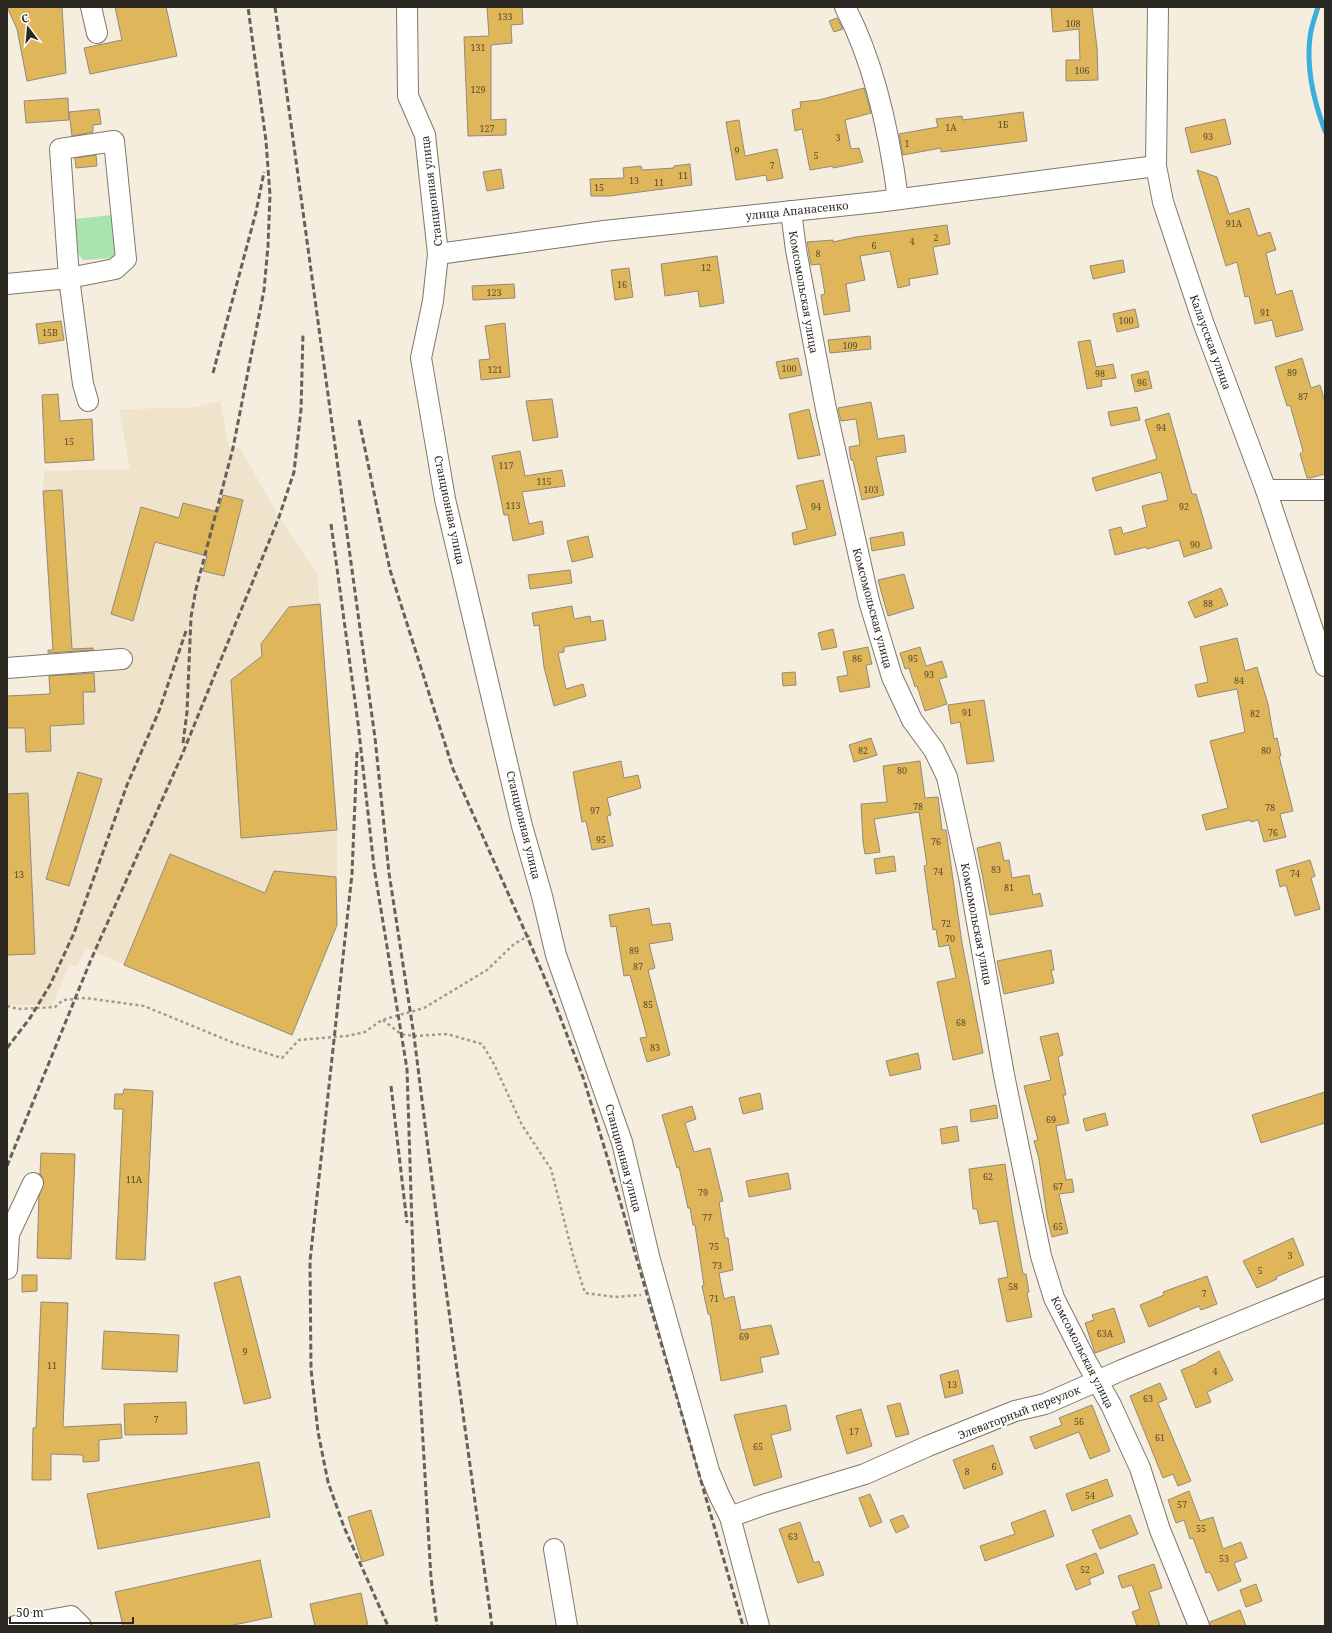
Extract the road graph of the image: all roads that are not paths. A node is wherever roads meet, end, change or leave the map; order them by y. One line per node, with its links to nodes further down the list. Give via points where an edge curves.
1 (91, 7): 5 (street)
2 (407, 7): 9 (street, Станционная улица, via 408,96 426,135)
3 (845, 7): 7 (street, via 866,55 894,170)
4 (1158, 7): 6 (street, Калаусская улица)
5 (97, 33)
6 (1156, 166): 7 (street, улица Апанасенко); 13 (street, Калаусская улица, via 1163,202 1203,322)
7 (898, 199): 8 (street, улица Апанасенко)
8 (791, 211): 9 (street, улица Апанасенко, via 604,231); 21 (street, Комсомольская улица, via 826,409 869,601 892,677 912,720 934,750 947,777 969,877 1004,1075 1041,1256 1054,1298)
9 (438, 254): 22 (street, Станционная улица, via 433,301 421,358 445,499 522,826 556,955 622,1142 659,1292 709,1470)
10 (69, 278): 10 (street, via 115,269 126,259 114,141 60,149); 11 (street); 12 (street, via 83,384)
11 (7, 284)
12 (88, 402)
13 (1266, 490): 14 (street); 16 (street, Калаусская улица)
14 (1325, 490)
15 (122, 659): 17 (street)
16 (1325, 666)
17 (7, 668)
18 (33, 1183): 19 (street, via 9,1234)
19 (7, 1269)
20 (1325, 1286): 21 (street, Элеваторный переулок)
21 (1097, 1381): 22 (street, Элеваторный переулок, via 1045,1404 1015,1411 935,1443 865,1474 763,1504); 28 (street, Комсомольская улица, via 1140,1468 1160,1530)
22 (730, 1517): 27 (street, Станционная улица)
23 (554, 1549): 26 (street)
24 (15, 1626): 25 (street, via 71,1616)
25 (81, 1626)
26 (567, 1626)
27 (759, 1626)
28 (1199, 1626)

